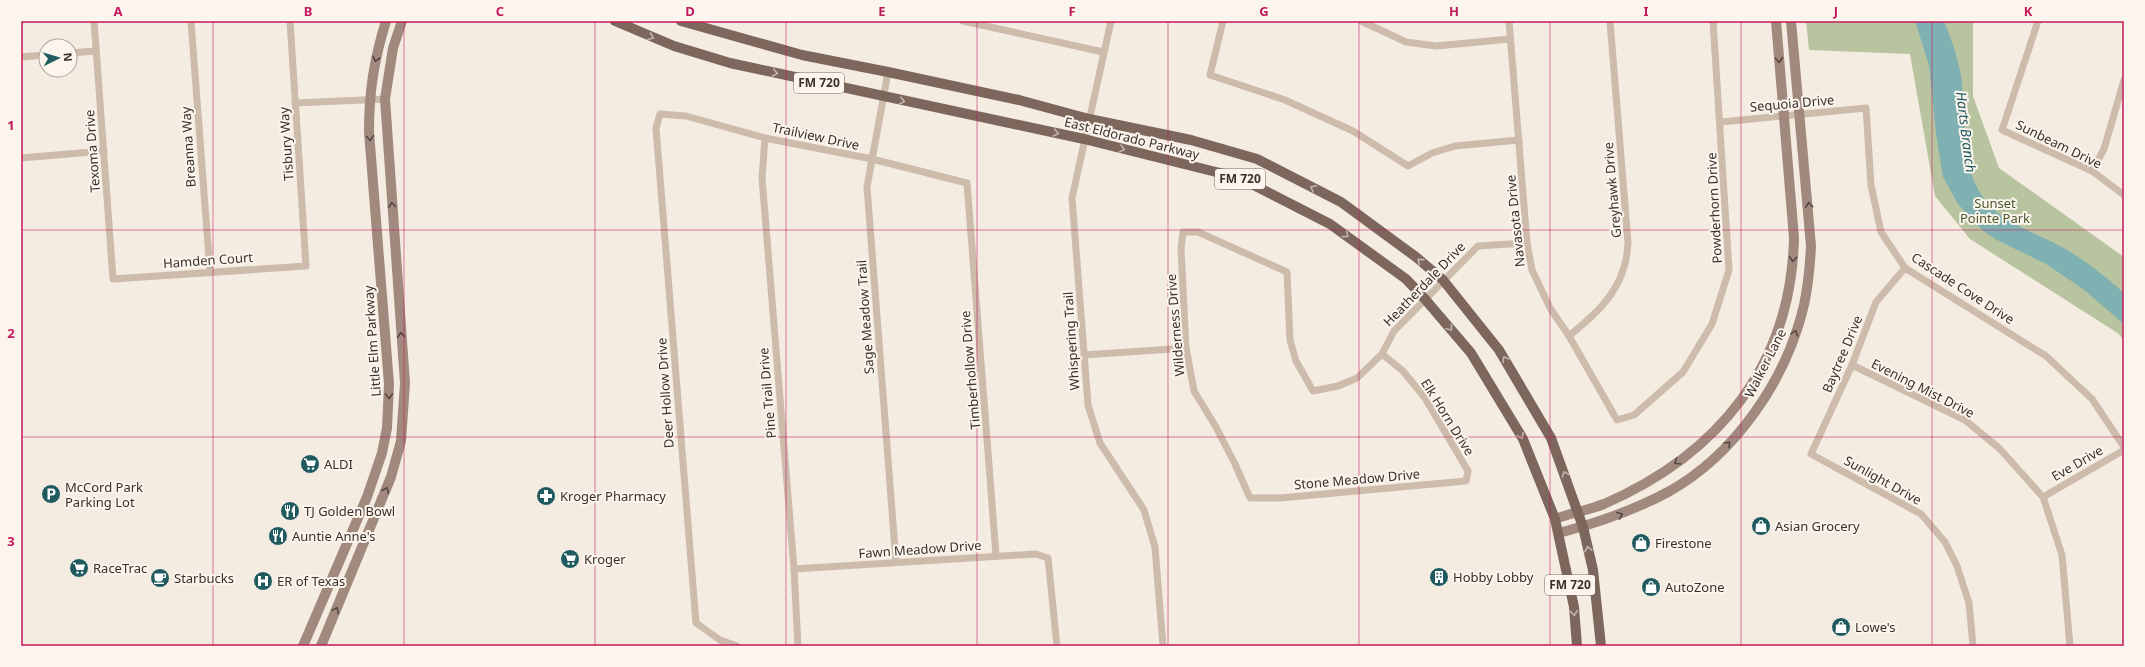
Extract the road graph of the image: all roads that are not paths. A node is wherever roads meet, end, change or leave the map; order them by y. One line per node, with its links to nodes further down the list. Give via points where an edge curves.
1 (94, 21): 19 (street, Texoma Drive)
2 (191, 21): 48 (street, Breanna Way)
3 (290, 21): 29 (street, Tisbury Way)
4 (386, 21): 27 (main road, Little Elm Parkway, one-way to 27, via 373,70)
5 (402, 21): 28 (main road, via 393,48)
6 (615, 21): 26 (main road, East Eldorado Parkway / FM 720, one-way to 26, via 674,46 730,64)
7 (681, 21): 24 (main road, East Eldorado Parkway, via 802,55)
8 (963, 21): 21 (street)
9 (1111, 21): 21 (street, Whispering Trail)
10 (1223, 21): 38 (street, via 1210,75 1306,109 1353,131 1408,166 1432,153 1455,146)
11 (1361, 21): 18 (street, via 1406,42 1436,46)
12 (1509, 21): 18 (street, Navasota Drive)
13 (1610, 21): 52 (street, Greyhawk Drive, via 1628,243 1624,268 1614,290 1597,313)
14 (1714, 21): 35 (street, Powderhorn Drive)
15 (1776, 21): 33 (main road, Walker Lane, one-way to 33)
16 (1791, 21): 32 (main road, Walker Lane)
17 (2038, 21): 42 (street, Sunbeam Drive, via 2002,130)
18 (1510, 39): 38 (street, Navasota Drive)
19 (96, 51): 20 (street); 39 (street, Texoma Drive)
20 (78, 52)
21 (1103, 52): 34 (street, Whispering Trail)
22 (38, 56): 23 (street)
23 (21, 57)
24 (888, 72): 26 (street, Sage Meadow Trail); 34 (main road, East Eldorado Parkway, via 1019,100)
25 (2124, 80): 42 (street, via 2104,148)
26 (884, 96): 37 (main road, East Eldorado Parkway / FM 720, one-way to 37); 41 (street, Sage Meadow Trail)
27 (369, 99): 28 (street); 29 (street); 57 (main road, Little Elm Parkway, one-way to 57, via 369,132)
28 (385, 99): 56 (main road, one-way to 28)
29 (295, 103): 46 (street, Tisbury Way)
30 (1866, 108): 32 (street, Sequoia Drive); 47 (street, Cascade Cove Drive, via 1871,185 1881,232)
31 (660, 114): 36 (street, Trailview Drive, via 686,116); 75 (street, Deer Hollow Drive, via 656,128 696,623 720,640)
32 (1800, 114): 33 (street, Sequoia Drive); 68 (main road, Walker Lane, one-way to 32, via 1619,516 1669,491 1701,469 1740,430 1771,386 1795,335 1809,277 1810,214)
33 (1784, 116): 35 (street, Sequoia Drive); 66 (main road, Walker Lane, one-way to 66, via 1793,216 1793,263 1781,324 1763,367 1743,397 1706,441 1652,480 1603,504)
34 (1088, 119): 37 (street, Whispering Trail); 50 (main road, East Eldorado Parkway, one-way to 34, via 1341,202 1257,159 1191,140)
35 (1721, 122): 60 (street, Powderhorn Drive, via 1729,270 1712,324 1683,372 1634,415)
36 (765, 138): 41 (street, Trailview Drive); 72 (street, Pine Trail Drive, via 762,178)
37 (1084, 139): 51 (main road, East Eldorado Parkway / FM 720, one-way to 51, via 1240,178 1330,224 1400,275); 55 (street, Whispering Trail, via 1072,198)
38 (1519, 140): 45 (street, Navasota Drive)
39 (104, 151): 40 (street); 49 (street, Texoma Drive)
40 (21, 158)
41 (872, 160): 43 (street, Trailview Drive); 71 (street, Sage Meadow Trail, via 867,187)
42 (2092, 171): 44 (street, Sunbeam Drive)
43 (967, 183): 70 (street, Timberhollow Drive)
44 (2124, 195)
45 (1527, 242): 50 (street, Heatherdale Drive, via 1478,246); 52 (street, Navasota Drive, via 1532,270 1550,308)
46 (306, 266): 48 (street, Hamden Court)
47 (1904, 268): 58 (street, Baytree Drive, via 1876,302); 61 (street, Cascade Cove Drive, via 2046,356 2092,399)
48 (210, 272): 49 (street, Hamden Court)
49 (113, 279)
50 (1443, 280): 51 (street, Heatherdale Drive); 66 (main road, East Eldorado Parkway, one-way to 50, via 1551,438 1499,350)
51 (1424, 298): 54 (street, Heatherdale Drive, via 1394,331); 67 (main road, East Eldorado Parkway / FM 720, one-way to 67, via 1471,353 1523,438)
52 (1569, 336): 60 (street, Navasota Drive)
53 (1186, 348): 55 (street); 59 (street, Wilderness Drive, via 1181,249 1183,232 1198,232 1287,272 1290,340 1296,361); 65 (street, Wilderness Drive, via 1194,391 1216,427)
54 (1382, 354): 59 (street, Heatherdale Drive, via 1357,378 1338,386); 63 (street, Elk Horn Drive, via 1403,371 1424,398 1468,471)
55 (1084, 355): 78 (street, Whispering Trail, via 1088,405 1100,443 1144,510 1154,546)
56 (402, 356): 57 (main road); 74 (main road, one-way to 56, via 392,478 404,416 405,383)
57 (387, 358): 73 (main road, Little Elm Parkway, one-way to 73, via 389,405 382,453 367,497)
58 (1852, 365): 62 (street, Baytree Drive); 64 (street, Evening Mist Drive, via 1965,420 1999,448)
59 (1313, 391)
60 (1617, 420)
61 (2124, 449): 64 (street, Eve Drive)
62 (1811, 454): 81 (street, Sunlight Drive, via 1920,514 1945,542 1957,566 1969,603)
63 (1466, 481): 65 (street, Stone Meadow Drive, via 1280,498)
64 (2043, 497): 82 (street, Evening Mist Drive, via 2062,555)
65 (1250, 498)
66 (1578, 511): 67 (main road, Walker Lane); 68 (main road, East Eldorado Parkway)
67 (1555, 518): 69 (main road, East Eldorado Parkway / FM 720)
68 (1583, 527): 69 (main road, Walker Lane); 80 (main road, East Eldorado Parkway, one-way to 68, via 1592,570)
69 (1559, 533): 79 (main road, East Eldorado Parkway / FM 720, one-way to 79, via 1574,607)
70 (996, 555): 71 (street, Fawn Meadow Drive); 77 (street, Fawn Meadow Drive, via 1036,554 1048,558)
71 (896, 562): 72 (street, Fawn Meadow Drive)
72 (794, 569): 76 (street, Pine Trail Drive)
73 (304, 646)
74 (320, 646)
75 (737, 646)
76 (798, 646)
77 (1057, 646)
78 (1163, 646)
79 (1577, 646)
80 (1601, 646)
81 (1973, 646)
82 (2070, 646)

